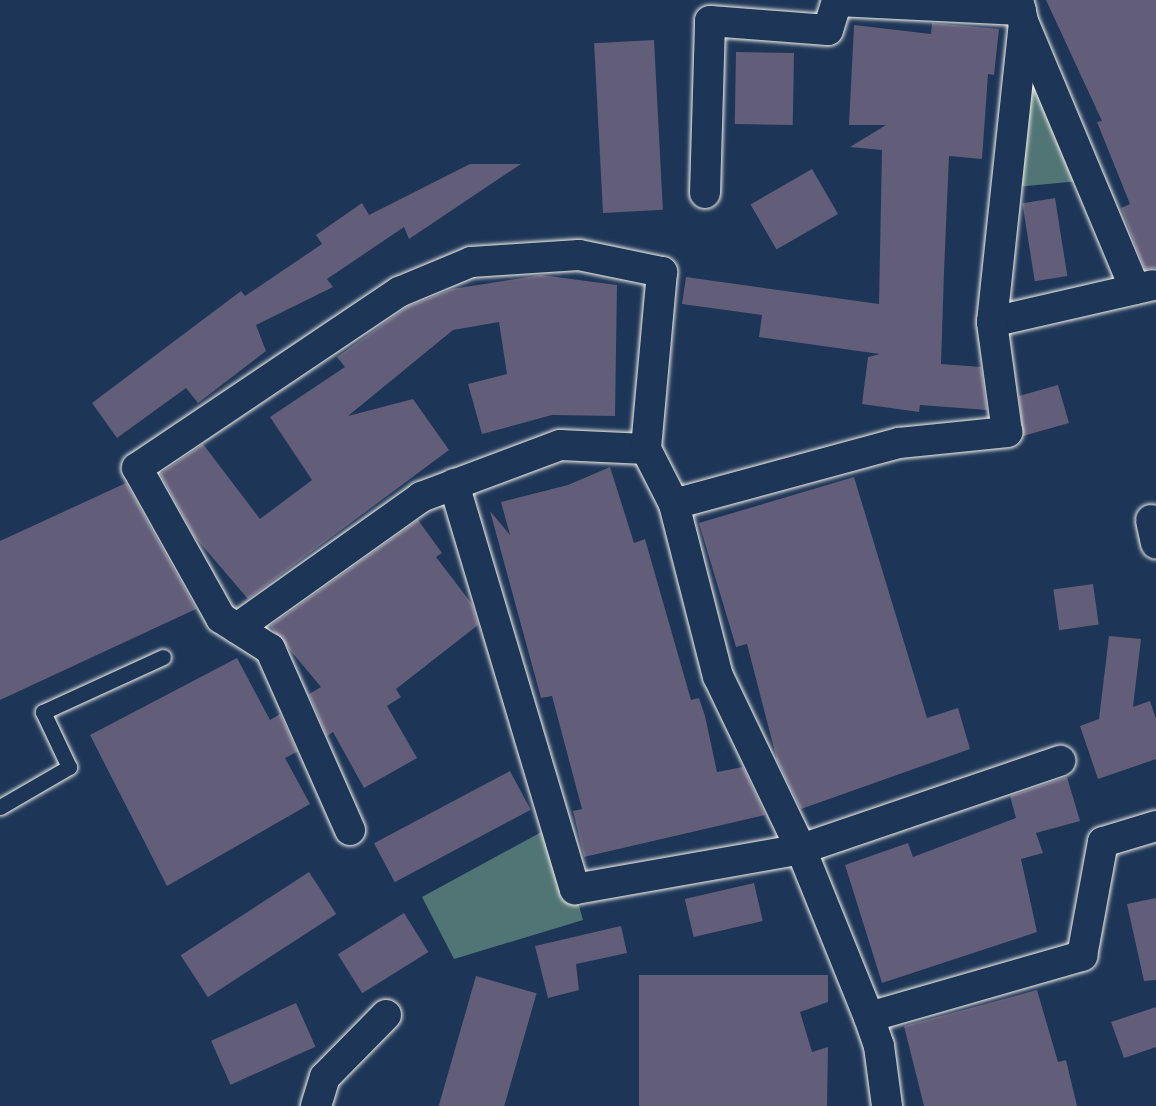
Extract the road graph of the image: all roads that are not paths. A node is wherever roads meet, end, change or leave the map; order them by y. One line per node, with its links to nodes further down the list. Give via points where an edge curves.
1 (1021, 12): 2 (street, via 837,1 828,30 710,21); 3 (street); 4 (street)
2 (705, 193)
3 (1146, 287): 4 (street)
4 (992, 322): 7 (street, via 1007,432 898,444)
5 (646, 448): 6 (street, via 560,445); 7 (street); 8 (street, via 662,272 579,255 471,262 399,292 137,468 221,618)
6 (454, 484): 8 (street, via 421,497); 14 (street, via 575,889)
7 (674, 504): 14 (street, via 718,676)
8 (237, 628): 13 (street, via 270,648)
9 (163, 657): 11 (lane, via 43,712 69,766)
10 (1060, 761): 14 (street)
11 (0, 807)
12 (1156, 826): 16 (street, via 1103,842 1082,956)
13 (350, 830)
14 (801, 849): 16 (street)
15 (386, 1015): 17 (street, via 325,1077)
16 (868, 1017): 18 (street, via 879,1046)
17 (316, 1106)
18 (887, 1106)

